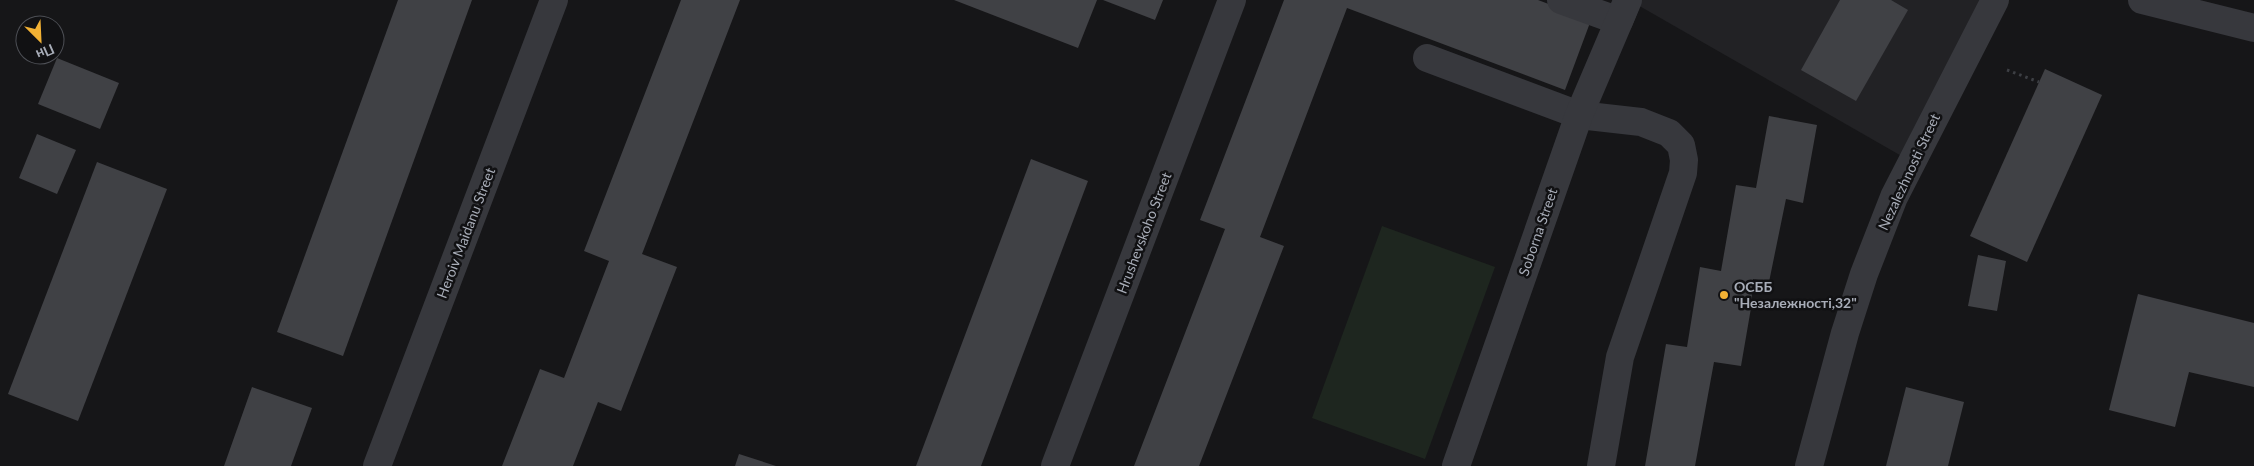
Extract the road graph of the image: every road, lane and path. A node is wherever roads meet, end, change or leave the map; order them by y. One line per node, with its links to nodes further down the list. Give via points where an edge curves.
1 (554, 0): 12 (street, Heroiv Maidanu Street)
2 (1232, 0): 13 (street, Hrushevskoho Street)
3 (1561, 0): 6 (street)
4 (1995, 0): 16 (street, Nezalezhnosti Street, via 1894,198 1844,333)
5 (2142, 0): 7 (street)
6 (1623, 11): 11 (street, Soborna Street)
7 (2254, 28)
8 (1427, 58): 11 (street)
9 (2006, 70): 10 (path)
10 (2039, 82)
11 (1580, 115): 14 (street, Soborna Street); 15 (street, via 1642,122 1669,133 1681,144 1684,160 1683,173 1620,357)
12 (377, 466)
13 (1055, 466)
14 (1456, 466)
15 (1601, 466)
16 (1809, 466)

